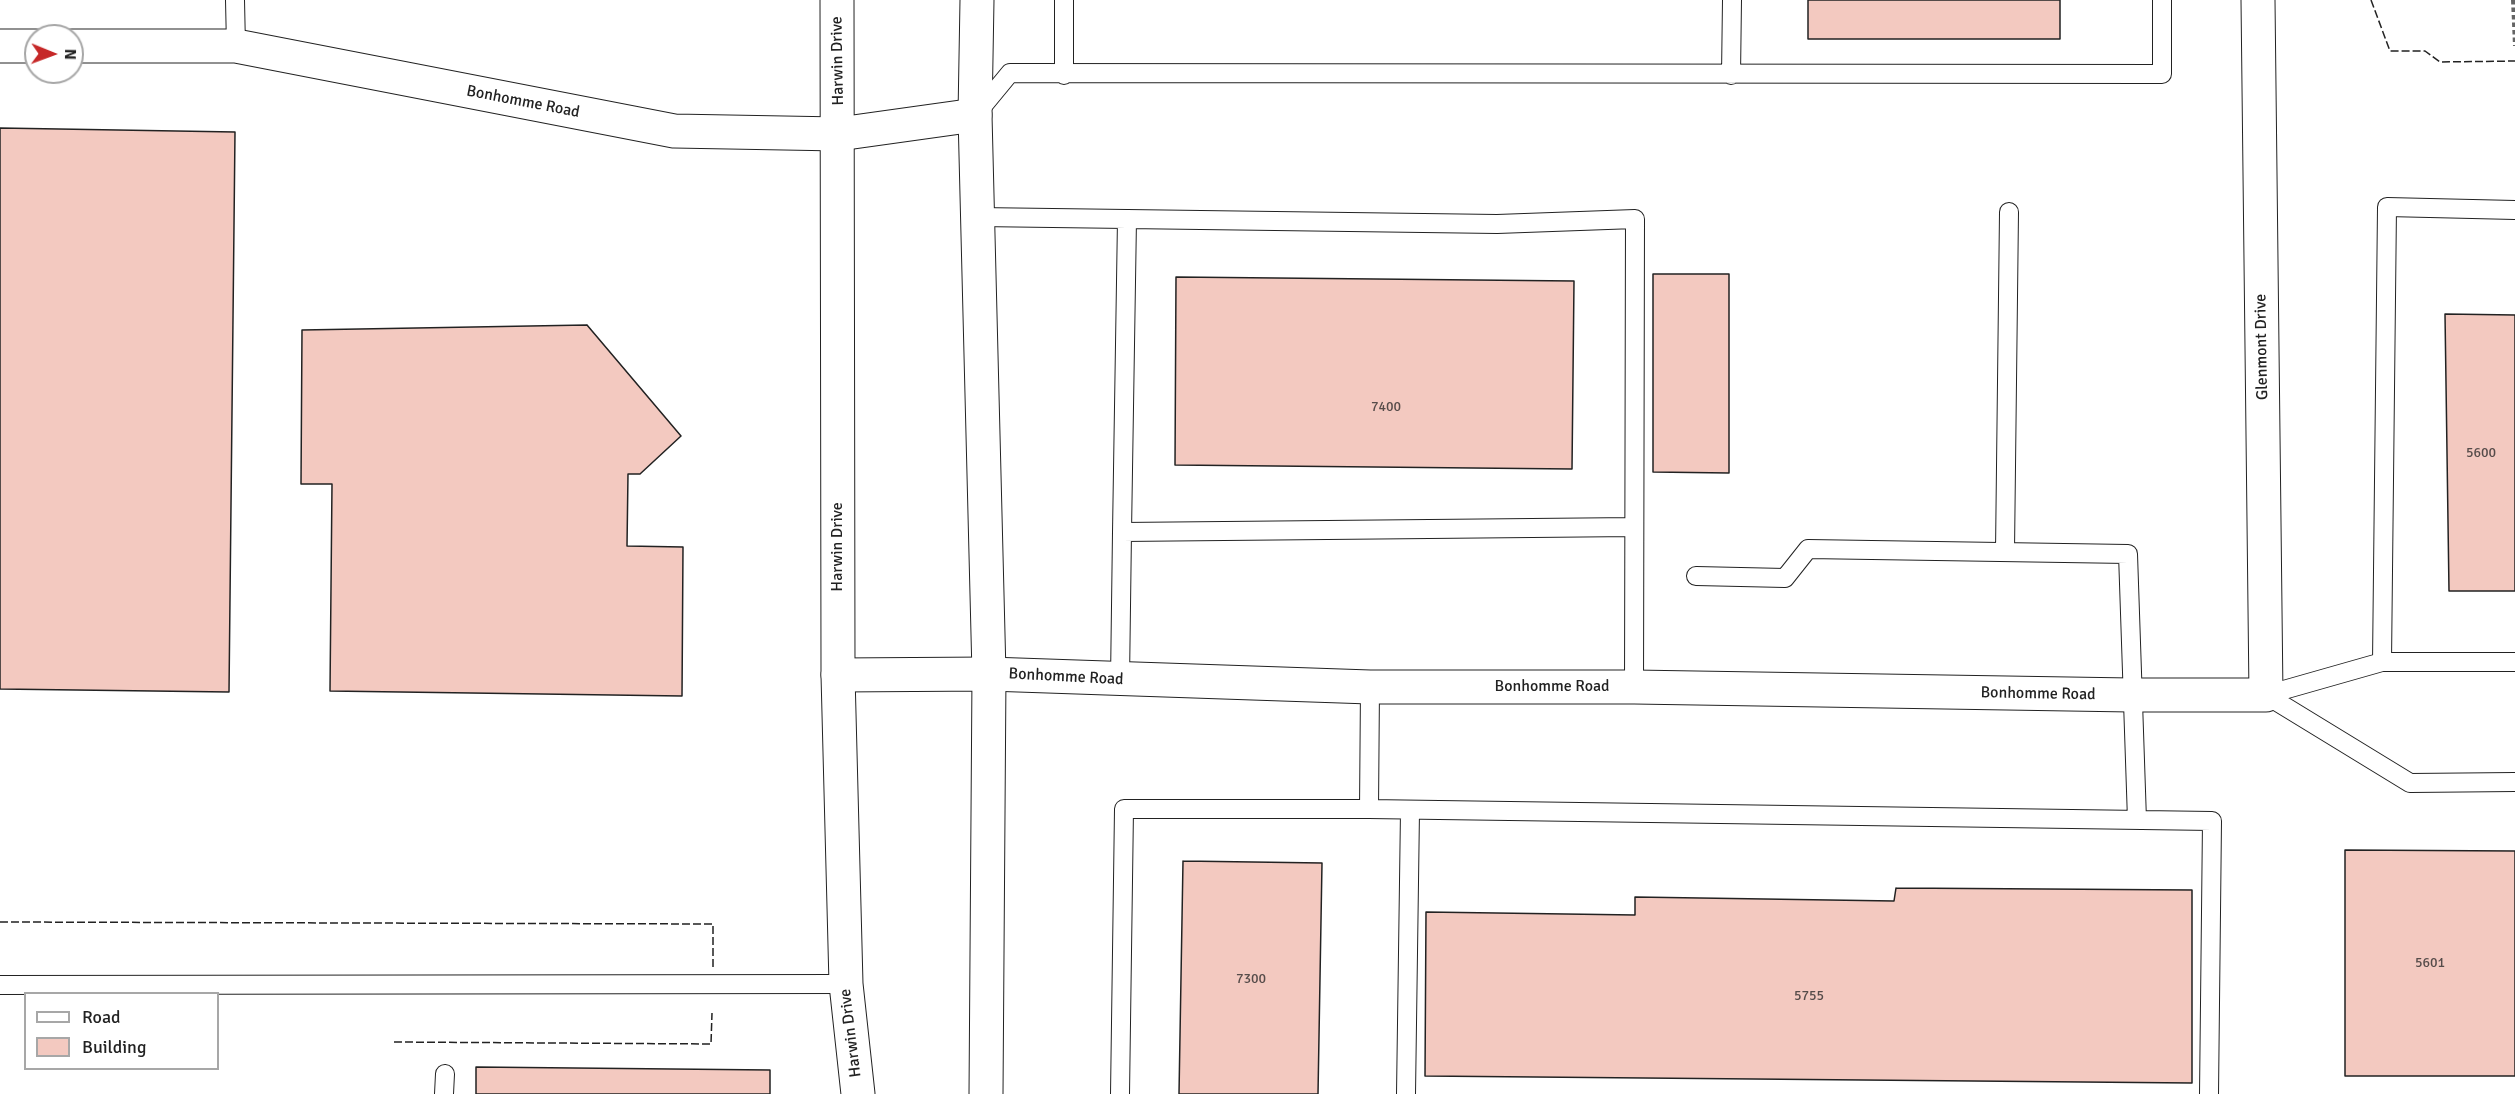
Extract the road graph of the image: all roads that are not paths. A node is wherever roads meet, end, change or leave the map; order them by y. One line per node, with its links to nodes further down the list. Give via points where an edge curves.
1 (235, 0): 11 (lane)
2 (837, 0): 15 (street, Harwin Drive)
3 (977, 0): 14 (street)
4 (1064, 0): 12 (lane)
5 (1732, 0): 13 (lane)
6 (2162, 0): 13 (lane, via 2162,75)
7 (2258, 0): 32 (street, Glenmont Drive)
8 (0, 46): 9 (street)
9 (24, 46)
10 (84, 46): 11 (street, Bonhomme Road)
11 (236, 46): 15 (street, Bonhomme Road, via 674,131)
12 (1064, 75): 13 (lane); 14 (lane, via 1010,73)
13 (1731, 75)
14 (975, 116): 15 (street, Bonhomme Road); 18 (street)
15 (839, 134): 27 (street, Harwin Drive)
16 (2515, 210): 24 (lane, via 2387,207)
17 (2009, 212): 22 (lane)
18 (978, 218): 19 (lane); 26 (street)
19 (1126, 219): 20 (lane, via 1497,224 1635,219); 21 (lane)
20 (1634, 527): 21 (lane); 30 (lane)
21 (1122, 532): 28 (lane)
22 (2005, 551): 23 (lane, via 1808,549 1785,578); 31 (lane, via 2128,554)
23 (1696, 576)
24 (2382, 662): 25 (lane); 32 (lane)
25 (2515, 662)
26 (989, 674): 27 (street, Bonhomme Road); 28 (street, Bonhomme Road); 42 (street)
27 (838, 675): 37 (street, Harwin Drive)
28 (1120, 680): 29 (street, Bonhomme Road)
29 (1370, 687): 30 (street, Bonhomme Road); 34 (lane)
30 (1634, 687): 31 (street, Bonhomme Road)
31 (2131, 695): 32 (street, Bonhomme Road); 36 (lane)
32 (2266, 695): 33 (lane, via 2410,783)
33 (2515, 782)
34 (1369, 809): 35 (lane); 43 (lane, via 1124,809)
35 (1410, 811): 36 (lane); 44 (lane)
36 (2137, 820): 45 (lane, via 2212,821)
37 (846, 984): 38 (lane); 41 (street, Harwin Drive)
38 (0, 985)
39 (445, 1074): 40 (lane)
40 (444, 1094)
41 (858, 1094)
42 (986, 1094)
43 (1120, 1094)
44 (1406, 1094)
45 (2210, 1094)

